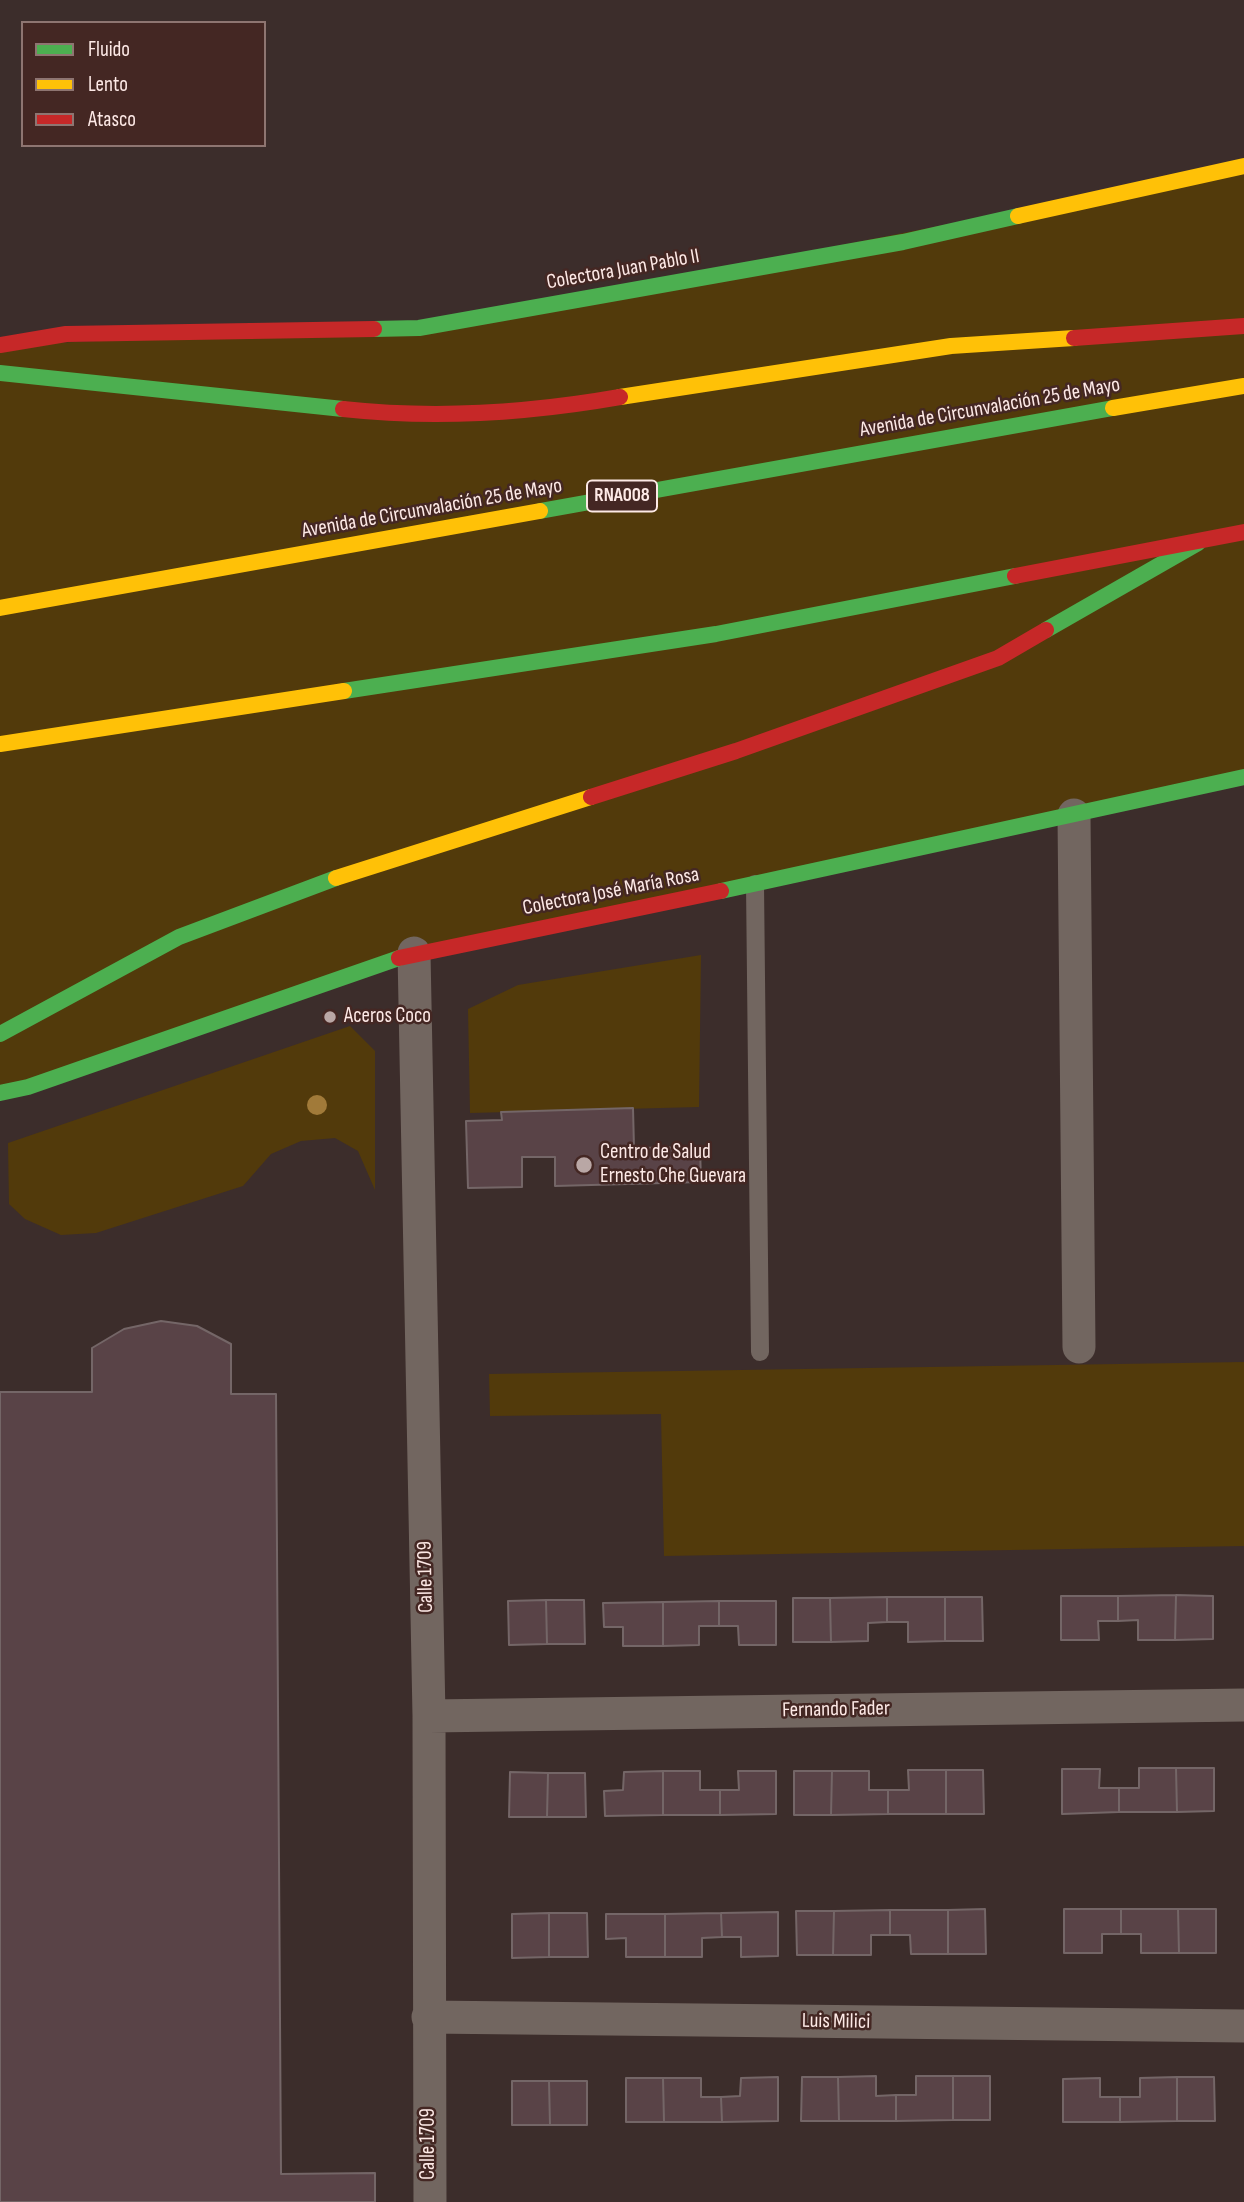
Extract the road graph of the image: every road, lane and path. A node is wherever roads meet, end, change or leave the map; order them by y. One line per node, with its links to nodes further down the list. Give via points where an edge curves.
1 (1244, 166): 3 (main road, Colectora Juan Pablo II, via 903,242 419,328 66,334)
2 (1244, 326): 4 (main road, via 951,346 576,405 478,414 368,412)
3 (0, 345)
4 (0, 373)
5 (1244, 386): 8 (main road, Avenida de Circunvalación 25 de Mayo / RNA008)
6 (1244, 532): 7 (main road)
7 (1198, 543): 9 (main road, via 716,634); 14 (main road, via 998,659 736,751 348,873 179,937)
8 (0, 608)
9 (0, 744)
10 (1244, 778): 11 (main road, Colectora José María Rosa)
11 (1074, 815): 12 (main road, Colectora José María Rosa); 16 (street)
12 (755, 884): 13 (main road, Colectora José María Rosa); 17 (lane)
13 (414, 953): 15 (main road, Colectora José María Rosa); 19 (street, Calle 1709)
14 (0, 1034)
15 (0, 1093)
16 (1079, 1347)
17 (760, 1352)
18 (1244, 1705): 19 (street, Fernando Fader)
19 (429, 1716): 20 (street, Calle 1709)
20 (428, 2017): 21 (street, Luis Milici); 22 (street, Calle 1709)
21 (1244, 2026)
22 (430, 2202)

